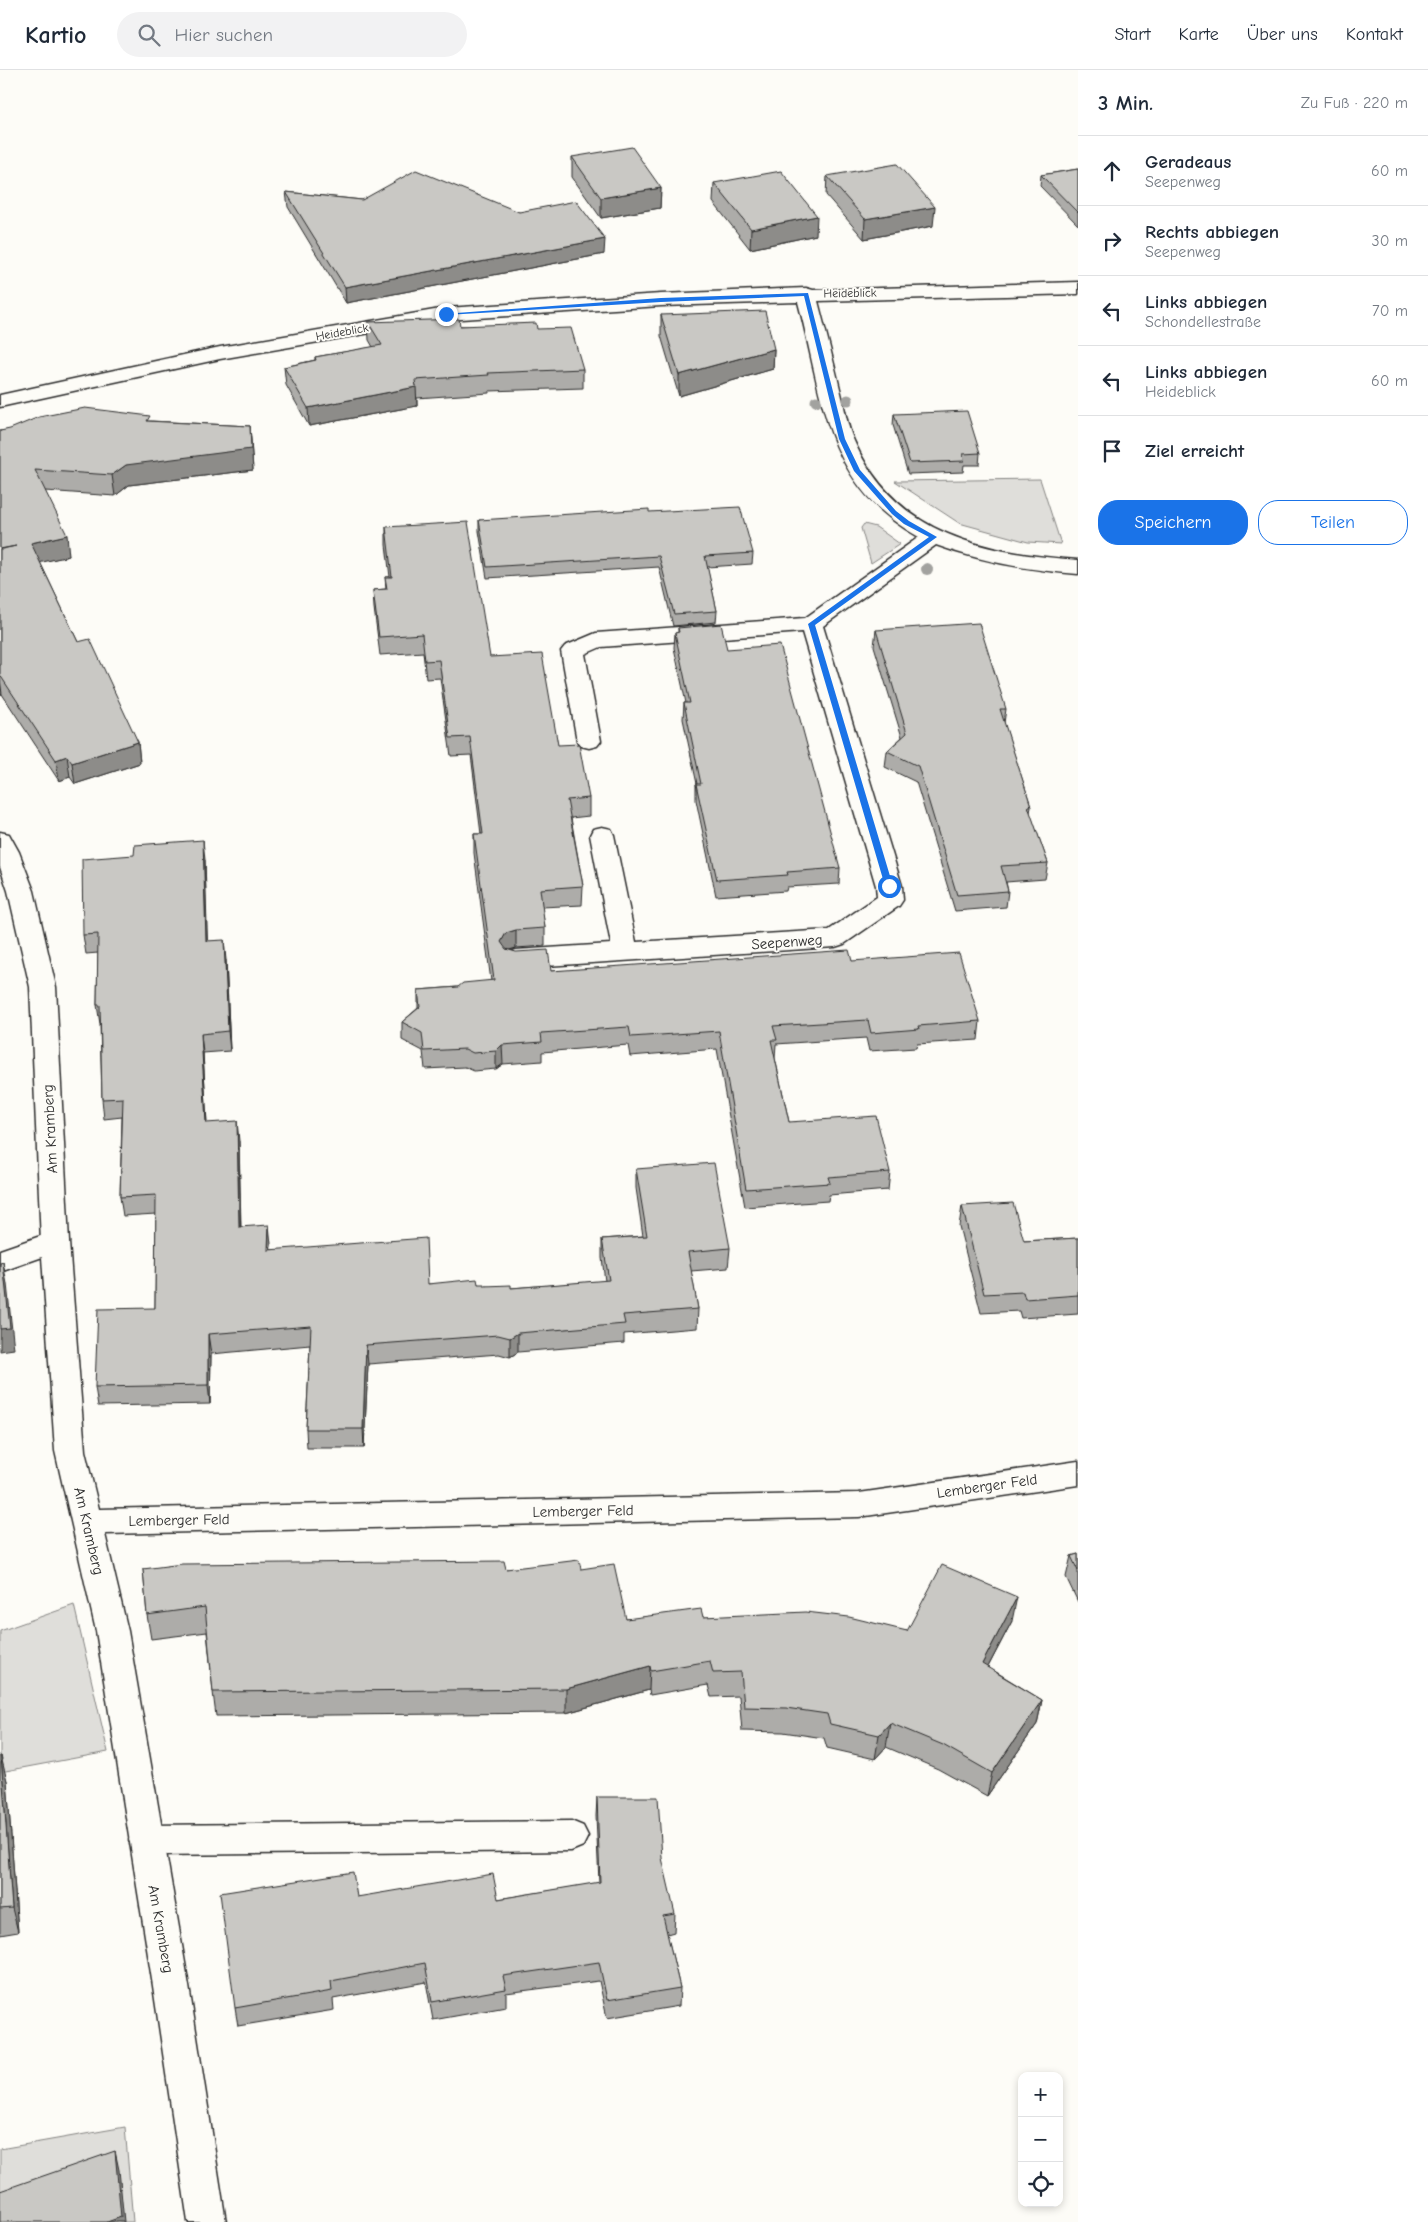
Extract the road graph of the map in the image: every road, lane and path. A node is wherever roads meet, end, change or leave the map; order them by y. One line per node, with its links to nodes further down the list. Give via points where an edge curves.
1 (1078, 288): 2 (street, Heideblick)
2 (806, 294): 3 (street, Heideblick, via 446,314 220,353); 4 (street, via 842,439 857,471 894,512)
3 (0, 401)
4 (933, 537): 5 (street, via 980,553); 6 (street)
5 (1078, 567)
6 (812, 624): 7 (street, via 596,640 573,651); 10 (street, Seepenweg, via 889,886 890,900 835,938)
7 (589, 741)
8 (602, 835): 10 (street)
9 (0, 840): 12 (street, Am Kramberg, via 21,891 43,987)
10 (625, 952): 11 (street, Seepenweg)
11 (516, 959)
12 (55, 1242): 13 (street); 15 (street, Am Kramberg, via 70,1451)
13 (0, 1261)
14 (1078, 1473): 15 (street, Lemberger Feld, via 859,1505)
15 (87, 1522): 17 (street, Am Kramberg, via 112,1631)
16 (571, 1836): 17 (street)
17 (146, 1840): 18 (street, Am Kramberg)
18 (207, 2222)

